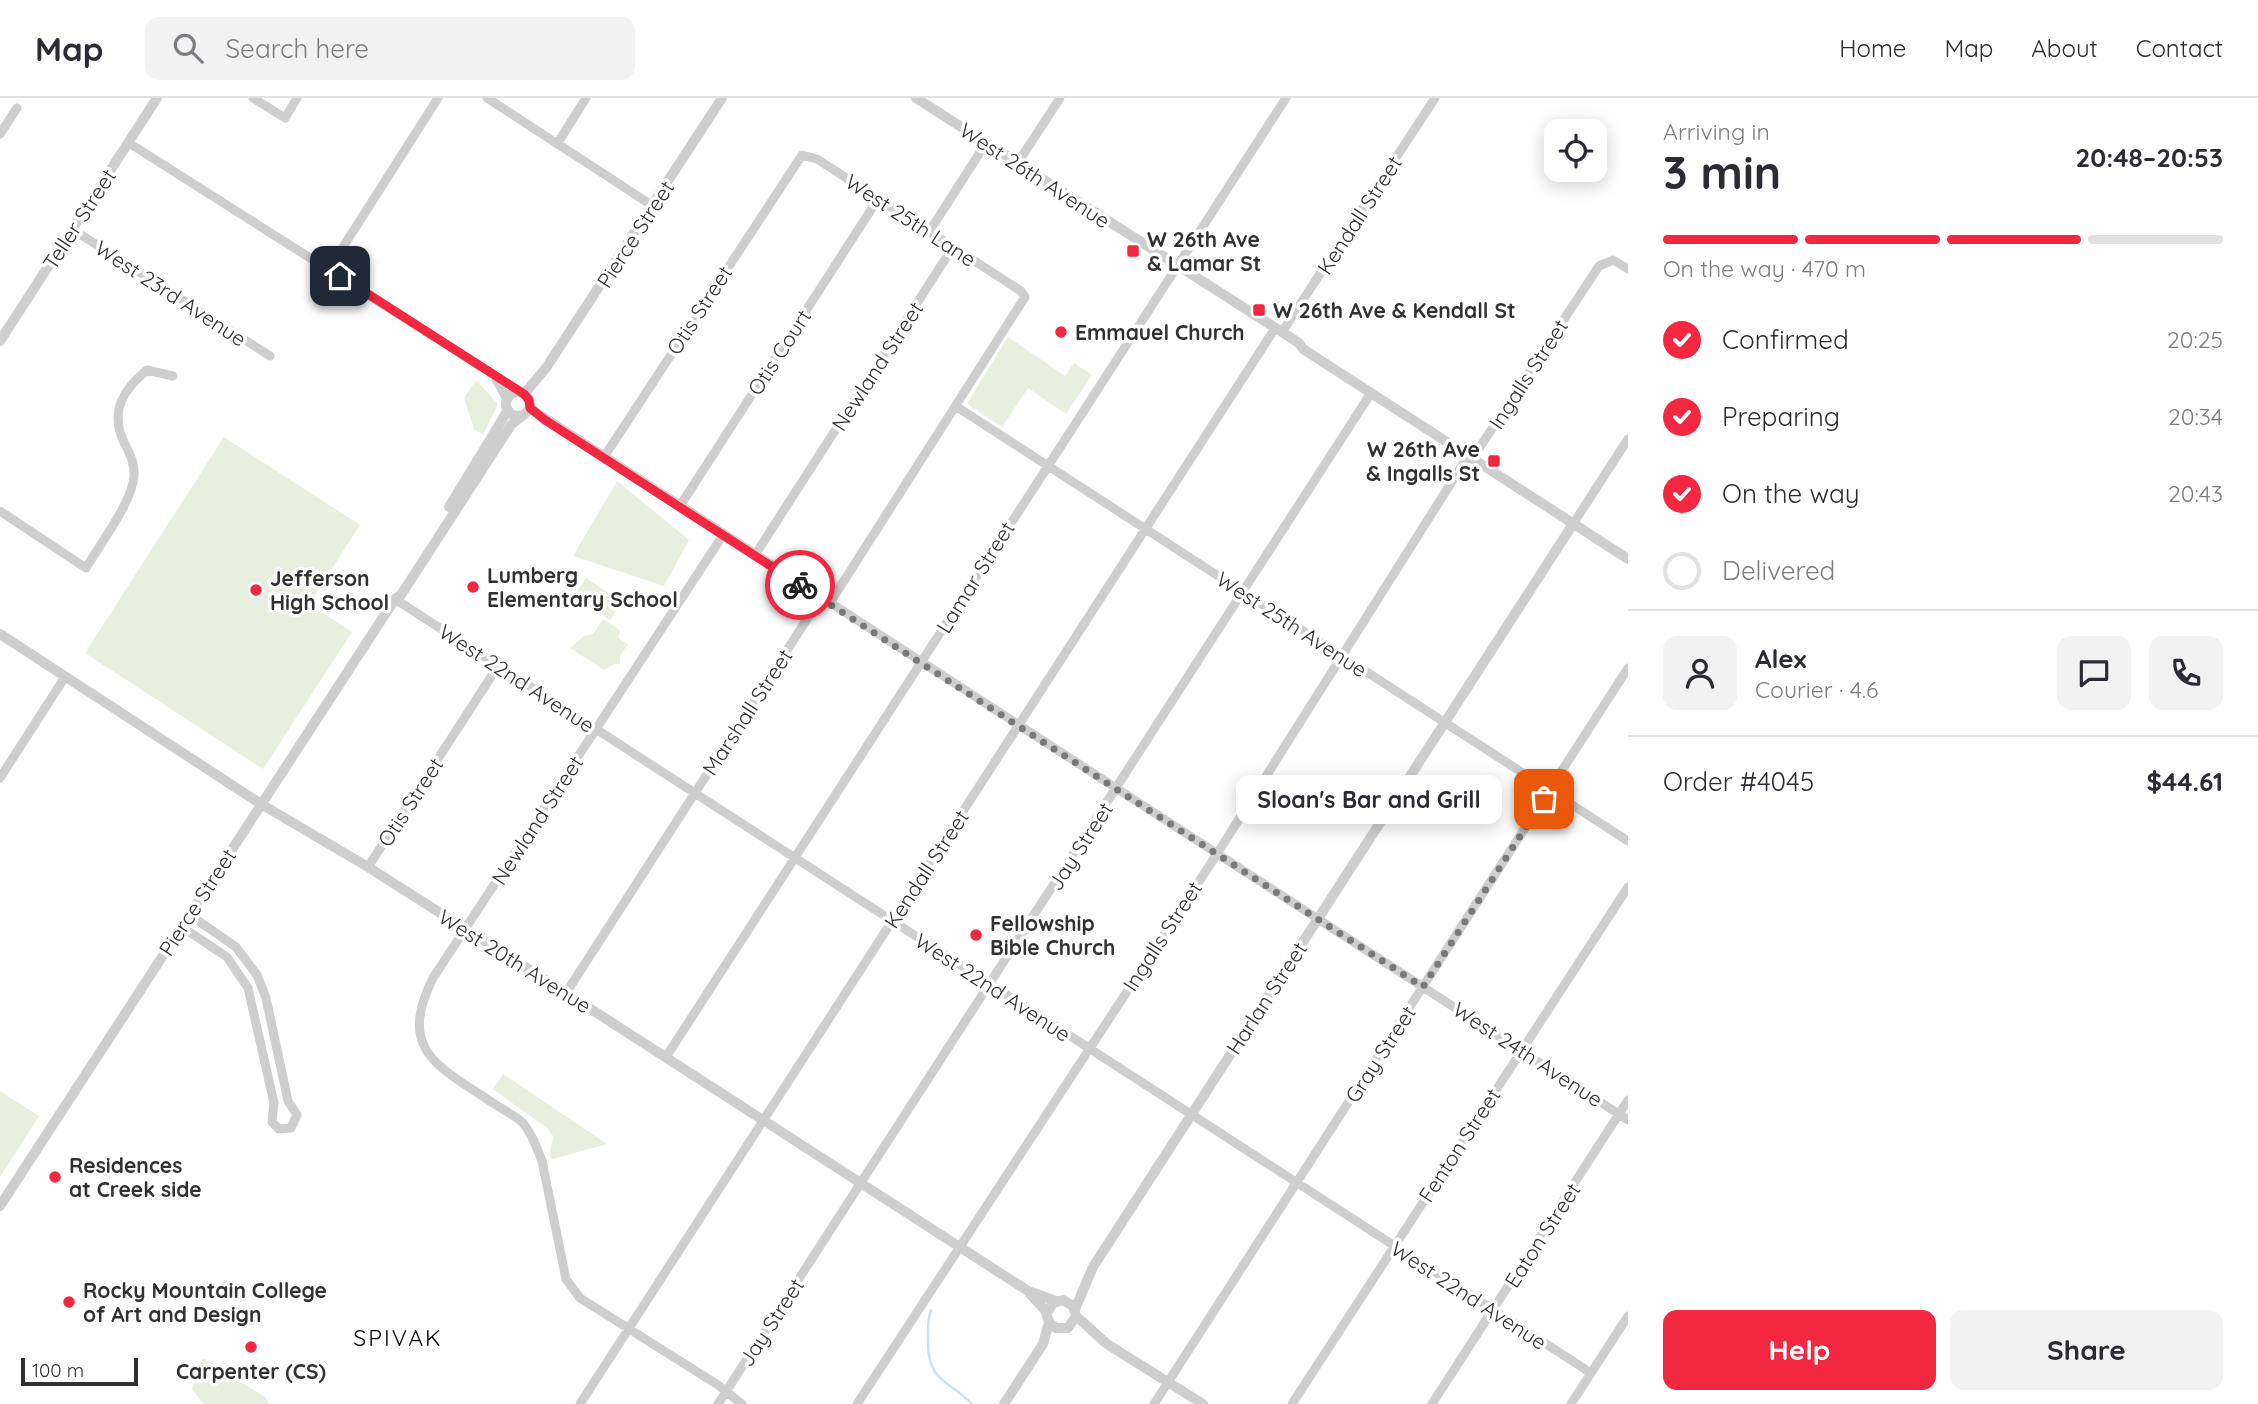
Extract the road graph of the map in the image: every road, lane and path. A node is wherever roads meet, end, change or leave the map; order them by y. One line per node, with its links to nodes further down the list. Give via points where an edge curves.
1 (157, 98): 14 (street, Teller Street)
2 (253, 98): 3 (street, via 285,118)
3 (297, 98)
4 (438, 98): 25 (street)
5 (486, 98): 16 (street)
6 (586, 98): 16 (street)
7 (722, 98): 20 (street, Pierce Street)
8 (916, 98): 15 (street, West 26th Avenue)
9 (1060, 98): 18 (street)
10 (1286, 98): 24 (street, Lamar Street)
11 (1436, 98): 28 (street, Kendall Street)
12 (17, 108): 13 (street)
13 (0, 134)
14 (129, 143): 21 (street, Teller Street); 25 (street, West 24th Avenue)
15 (986, 143): 18 (street, West 26th Avenue); 22 (street)
16 (557, 144): 20 (street)
17 (795, 163): 19 (street, West 25th Lane, via 802,155 810,156); 38 (street, Otis Street)
18 (1017, 164): 24 (street, West 26th Avenue)
19 (878, 199): 22 (street, West 25th Lane); 41 (street, Otis Court)
20 (653, 206): 34 (street, Pierce Street)
21 (72, 229): 29 (street, Teller Street); 30 (street, West 23rd Avenue)
22 (929, 232): 23 (street, West 25th Lane)
23 (953, 247): 27 (street, West 25th Lane); 46 (street, Newland Street)
24 (1177, 267): 28 (street, West 26th Avenue); 40 (street, Lamar Street)
25 (329, 269): 32 (street, West 24th Avenue)
26 (1628, 269): 39 (street, Ingalls Street, via 1606,260 1595,271)
27 (1025, 297): 36 (street, Marshall Street)
28 (1277, 332): 33 (street, West 26th Avenue); 44 (street, Kendall Street)
29 (0, 341)
30 (270, 356)
31 (173, 376): 42 (street, via 147,370 130,385 117,409 122,437 133,459 134,478 129,496 86,568)
32 (495, 377): 34 (street, West 24th Avenue); 35 (street, West 24th Avenue)
33 (1371, 393): 39 (street, West 26th Avenue); 48 (street, Jay Street)
34 (525, 404): 35 (street, via 514,415); 35 (street, via 513,393); 38 (street, West 24th Avenue); 49 (street, Pierce Street)
35 (508, 405): 49 (street, Pierce Street, via 395,591)
36 (957, 407): 40 (street, West 25th Avenue); 50 (street, Marshall Street, via 833,598)
37 (1628, 439): 43 (street, Harlan Street)
38 (604, 457): 41 (street, West 24th Avenue)
39 (1471, 457): 43 (street, West 26th Avenue); 52 (street, Ingalls Street)
40 (1046, 465): 44 (street, West 25th Avenue); 53 (street, Lamar Street)
41 (680, 506): 45 (street, West 24th Avenue)
42 (0, 511)
43 (1573, 524): 47 (street, West 26th Avenue); 57 (street, Harlan Street)
44 (1144, 528): 48 (street, West 25th Avenue); 58 (street, Kendall Street)
45 (723, 535): 46 (street, West 24th Avenue); 59 (street, Newland Street)
46 (755, 555): 50 (street, West 24th Avenue)
47 (1628, 559)
48 (1242, 592): 52 (street, West 25th Avenue); 61 (street, Jay Street)
49 (395, 599): 54 (street, West 22nd Avenue); 64 (street, Pierce Street)
50 (824, 600): 53 (street, West 24th Avenue); 63 (street, Marshall Street, via 818,602)
51 (0, 634): 56 (street, West 20th Avenue)
52 (1341, 655): 57 (street, West 25th Avenue); 66 (street, Ingalls Street)
53 (921, 663): 58 (street, West 24th Avenue); 67 (street, Lamar Street)
54 (498, 666): 59 (street, West 22nd Avenue); 68 (street, Otis Street)
55 (1628, 668): 62 (street, Gray Street)
56 (65, 677): 60 (street); 64 (street, West 20th Avenue)
57 (1444, 722): 62 (street, West 25th Avenue); 71 (street, Harlan Street)
58 (1019, 725): 61 (street, West 24th Avenue); 72 (street, Kendall Street)
59 (595, 729): 63 (street, West 22nd Avenue); 74 (street, Newland Street)
60 (0, 778)
61 (1118, 788): 66 (street, West 24th Avenue); 75 (street, Jay Street)
62 (1549, 791): 65 (street, West 25th Avenue); 76 (street, Gray Street)
63 (695, 792): 67 (street, West 22nd Avenue); 77 (street, Marshall Street)
64 (261, 804): 68 (street, West 20th Avenue); 70 (street, Pierce Street)
65 (1628, 841)
66 (1217, 854): 71 (street, West 24th Avenue); 78 (street, Ingalls Street)
67 (795, 857): 72 (street, West 22nd Avenue); 80 (street, Lamar Street)
68 (368, 867): 74 (street, West 20th Avenue)
69 (1628, 887): 79 (street, Fenton Street)
70 (190, 915): 73 (street, Pierce Street); 73 (street, via 236,947 261,982 288,1101 297,1115 291,1128 279,1129 272,1122 274,1103 244,981 226,957)
71 (1318, 918): 76 (street, West 24th Avenue); 82 (street, Harlan Street)
72 (892, 921): 75 (street, West 22nd Avenue); 84 (street, Kendall Street)
73 (182, 927): 88 (street, Pierce Street)
74 (466, 930): 77 (street, West 20th Avenue); 98 (street, Newland Street, via 422,1000 419,1037 441,1068 522,1122 542,1161 566,1279 580,1298)
75 (989, 985): 78 (street, West 22nd Avenue); 87 (street, Jay Street)
76 (1423, 987): 79 (street, West 24th Avenue); 86 (street, Gray Street)
77 (566, 993): 80 (street, West 20th Avenue)
78 (1088, 1048): 82 (street, West 22nd Avenue); 90 (street, Ingalls Street)
79 (1520, 1050): 83 (street, West 24th Avenue); 89 (street, Fenton Street)
80 (666, 1058): 84 (street, West 20th Avenue)
81 (1628, 1100): 83 (street, Eaton Street)
82 (1191, 1114): 86 (street, West 22nd Avenue); 91 (street, Harlan Street)
83 (1619, 1114): 85 (street, West 24th Avenue); 94 (street, Eaton Street)
84 (762, 1120): 87 (street, West 20th Avenue); 98 (street, Kendall Street)
85 (1628, 1120)
86 (1296, 1183): 89 (street, West 22nd Avenue); 103 (street, Gray Street)
87 (861, 1184): 90 (street, West 20th Avenue); 104 (street, Jay Street)
88 (1, 1202)
89 (1394, 1246): 94 (street, West 22nd Avenue); 112 (street, Fenton Street)
90 (960, 1247): 92 (street, West 20th Avenue); 108 (street, Ingalls Street)
91 (1088, 1275): 93 (street, Harlan Street); 95 (street, Harlan Street)
92 (1028, 1291): 93 (street, West 20th Avenue); 97 (street, West 20th Avenue)
93 (1059, 1301): 95 (street, West 20th Avenue); 97 (street, Harlan Street)
94 (1493, 1310): 102 (street, West 22nd Avenue); 113 (street, Eaton Street)
95 (1076, 1312): 99 (street, Harlan Street); 101 (street)
96 (1628, 1316): 102 (street)
97 (1048, 1317): 99 (street); 100 (street)
98 (629, 1328): 104 (street); 105 (street, Kendall Street)
99 (1065, 1329): 100 (street); 101 (street)
100 (1043, 1344): 109 (street)
101 (1107, 1344): 103 (street)
102 (1591, 1373): 114 (street)
103 (1169, 1382): 110 (street, Gray Street); 111 (street)
104 (726, 1392): 106 (street, Jay Street); 107 (street)
105 (580, 1404)
106 (718, 1404)
107 (742, 1404)
108 (858, 1404)
109 (1004, 1404)
110 (1154, 1404)
111 (1203, 1404)
112 (1292, 1404)
113 (1432, 1404)
114 (1571, 1404)

